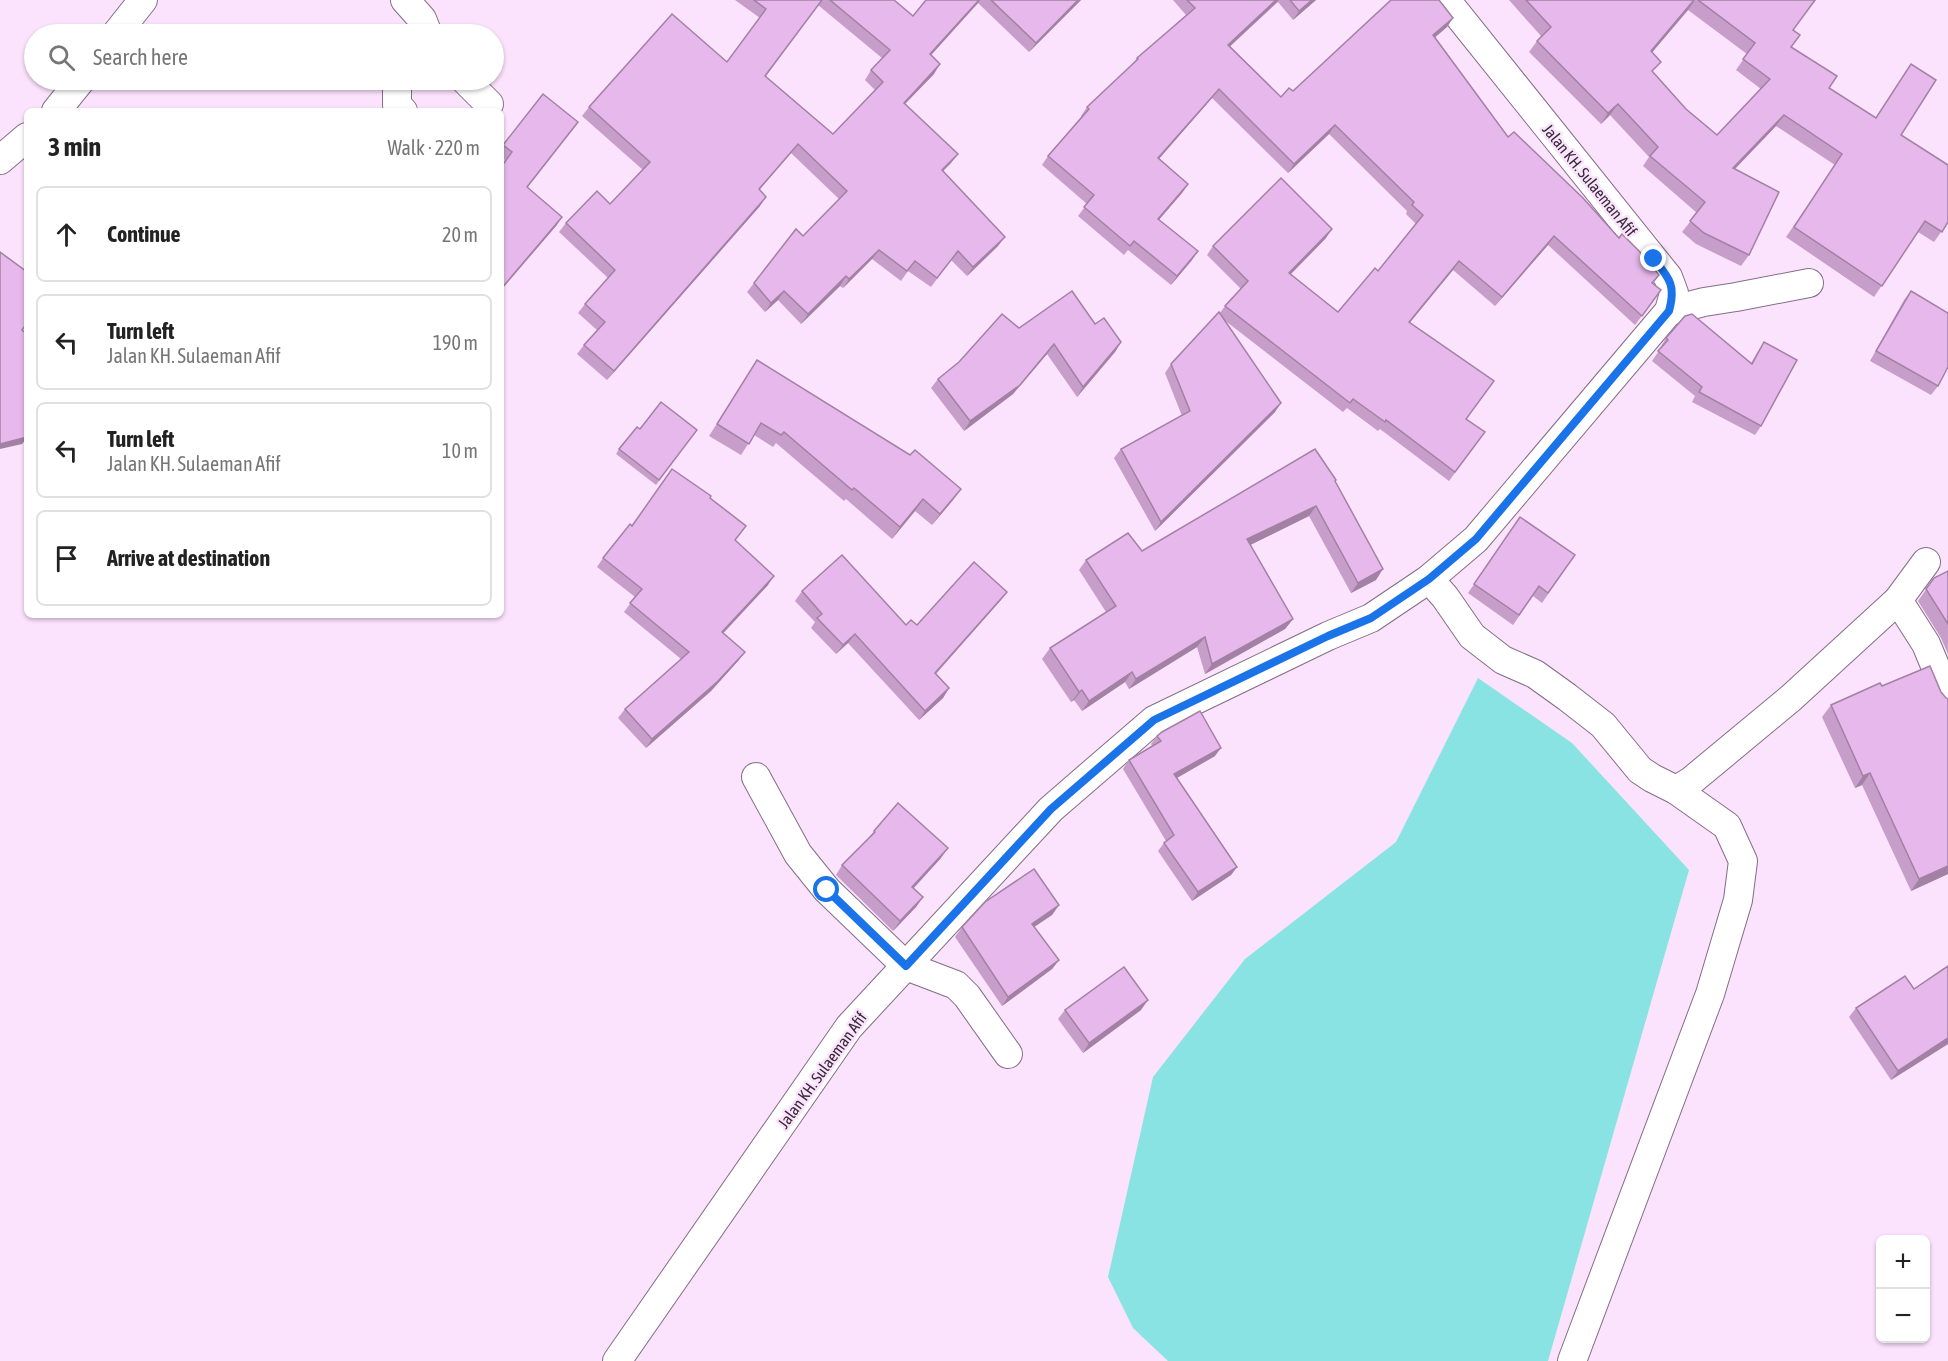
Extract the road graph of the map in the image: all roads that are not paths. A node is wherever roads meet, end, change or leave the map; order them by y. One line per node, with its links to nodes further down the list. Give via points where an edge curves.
1 (143, 0): 4 (street)
2 (405, 0): 5 (street)
3 (1446, 0): 15 (street, Jalan KH. Sulaeman Afif, via 1668,277 1674,293)
4 (124, 24)
5 (424, 24)
6 (73, 90): 10 (street)
7 (397, 90): 11 (street)
8 (475, 90): 9 (street)
9 (489, 104)
10 (58, 108)
11 (400, 108)
12 (24, 140): 13 (street)
13 (0, 160)
14 (1809, 283): 15 (street)
15 (1669, 311): 17 (street, Jalan KH. Sulaeman Afif, via 1476,539)
16 (1926, 562): 18 (street)
17 (1429, 579): 21 (street, via 1472,636 1503,660 1535,674 1567,697 1603,725 1640,770); 22 (street, Jalan KH. Sulaeman Afif, via 1371,618 1154,720 1051,809)
18 (1898, 600): 19 (street, via 1926,644); 21 (street, via 1791,698)
19 (1948, 697)
20 (756, 777): 22 (street, via 798,854 827,890)
21 (1677, 790): 25 (street, via 1727,826 1743,861 1738,900 1710,994)
22 (906, 966): 23 (street, via 956,985); 24 (street, Jalan KH. Sulaeman Afif, via 849,1027)
23 (1008, 1054)
24 (617, 1361)
25 (1572, 1361)

